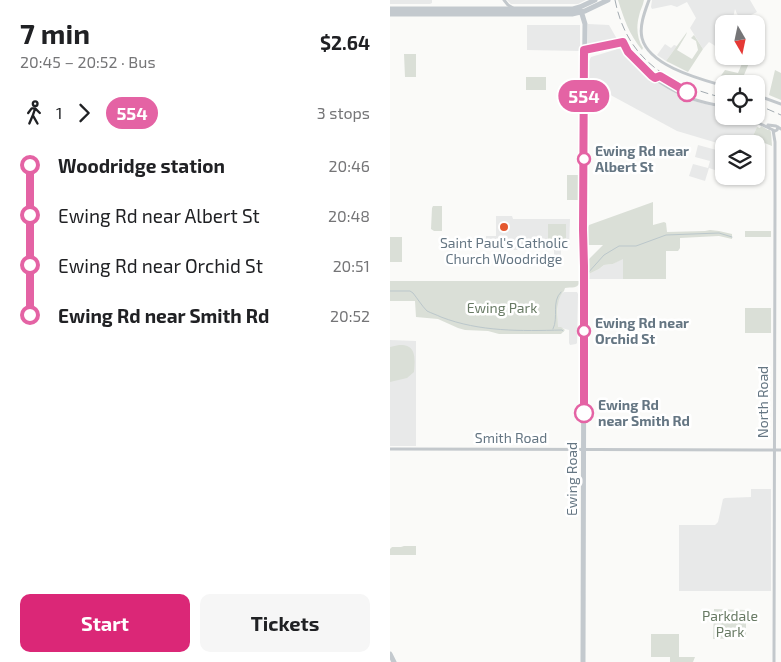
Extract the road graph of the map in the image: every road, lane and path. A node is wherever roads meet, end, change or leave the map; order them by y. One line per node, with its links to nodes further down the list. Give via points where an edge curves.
1 (504, 0): 6 (street); 9 (street)
2 (594, 0): 8 (main road)
3 (608, 0): 5 (main road)
4 (648, 0): 14 (street, via 641,34 650,53 679,71)
5 (594, 7): 8 (main road); 12 (main road)
6 (516, 8): 8 (main road); 9 (main road)
7 (390, 9): 9 (main road)
8 (580, 11): 11 (main road); 12 (main road, Ewing Road)
9 (502, 12): 10 (main road); 11 (main road)
10 (390, 14)
11 (569, 14): 12 (main road)
12 (584, 24): 13 (main road, Ewing Road)
13 (584, 51): 17 (street, via 621,43 663,84 690,98); 22 (main road, Ewing Road)
14 (715, 84)
15 (765, 98): 16 (street)
16 (781, 104)
17 (715, 105)
18 (765, 124): 20 (street)
19 (765, 125): 20 (street)
20 (777, 129): 23 (street, North Road)
21 (390, 449): 22 (street, Smith Road)
22 (584, 450): 23 (street, Smith Road); 27 (main road, Ewing Road)
23 (774, 450): 24 (street, Smith Road); 28 (street, North Road)
24 (781, 450)
25 (390, 654): 26 (main road)
26 (394, 662)
27 (583, 662)
28 (774, 662)

